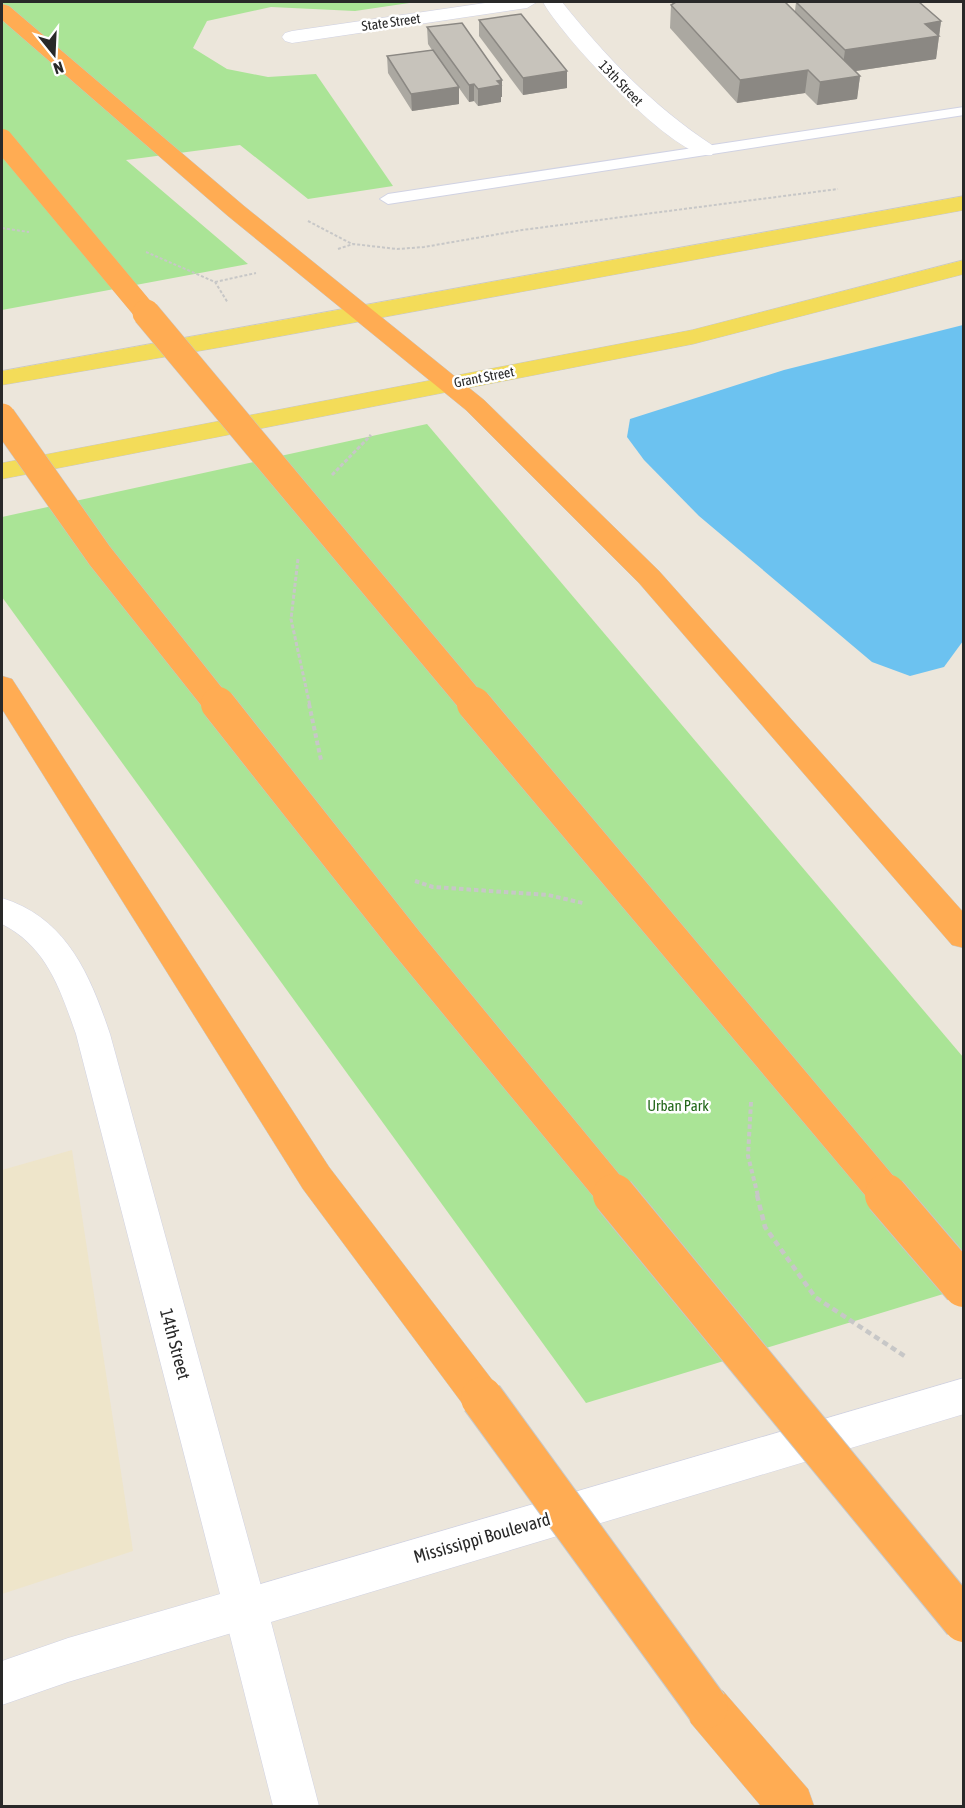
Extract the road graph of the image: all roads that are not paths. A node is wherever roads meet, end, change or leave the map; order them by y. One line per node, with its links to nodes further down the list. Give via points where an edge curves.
1 (527, 2): 4 (street, State Street)
2 (552, 2): 7 (street, 13th Street, via 628,91 664,123)
3 (2, 10): 11 (highway, via 236,211)
4 (292, 37)
5 (963, 111): 7 (lane)
6 (2, 140): 19 (highway, bridge)
7 (704, 150): 8 (lane)
8 (388, 199)
9 (963, 203): 11 (main road)
10 (963, 267): 13 (main road, Grant Street, via 693,337)
11 (365, 313): 12 (main road); 13 (highway)
12 (2, 378)
13 (450, 383): 15 (main road, Grant Street); 18 (highway, via 649,577)
14 (2, 417): 22 (highway, bridge, via 100,556 406,942)
15 (2, 471)
16 (2, 686): 25 (highway, bridge, via 316,1178 707,1707)
17 (3, 911): 21 (street, 14th Street, via 36,927 54,945 82,1002)
18 (963, 936)
19 (963, 1286)
20 (963, 1396): 21 (street, Mississippi Boulevard)
21 (245, 1608): 23 (street, Mississippi Boulevard); 24 (street, 14th Street)
22 (963, 1620)
23 (2, 1683)
24 (296, 1806)
25 (791, 1806)

